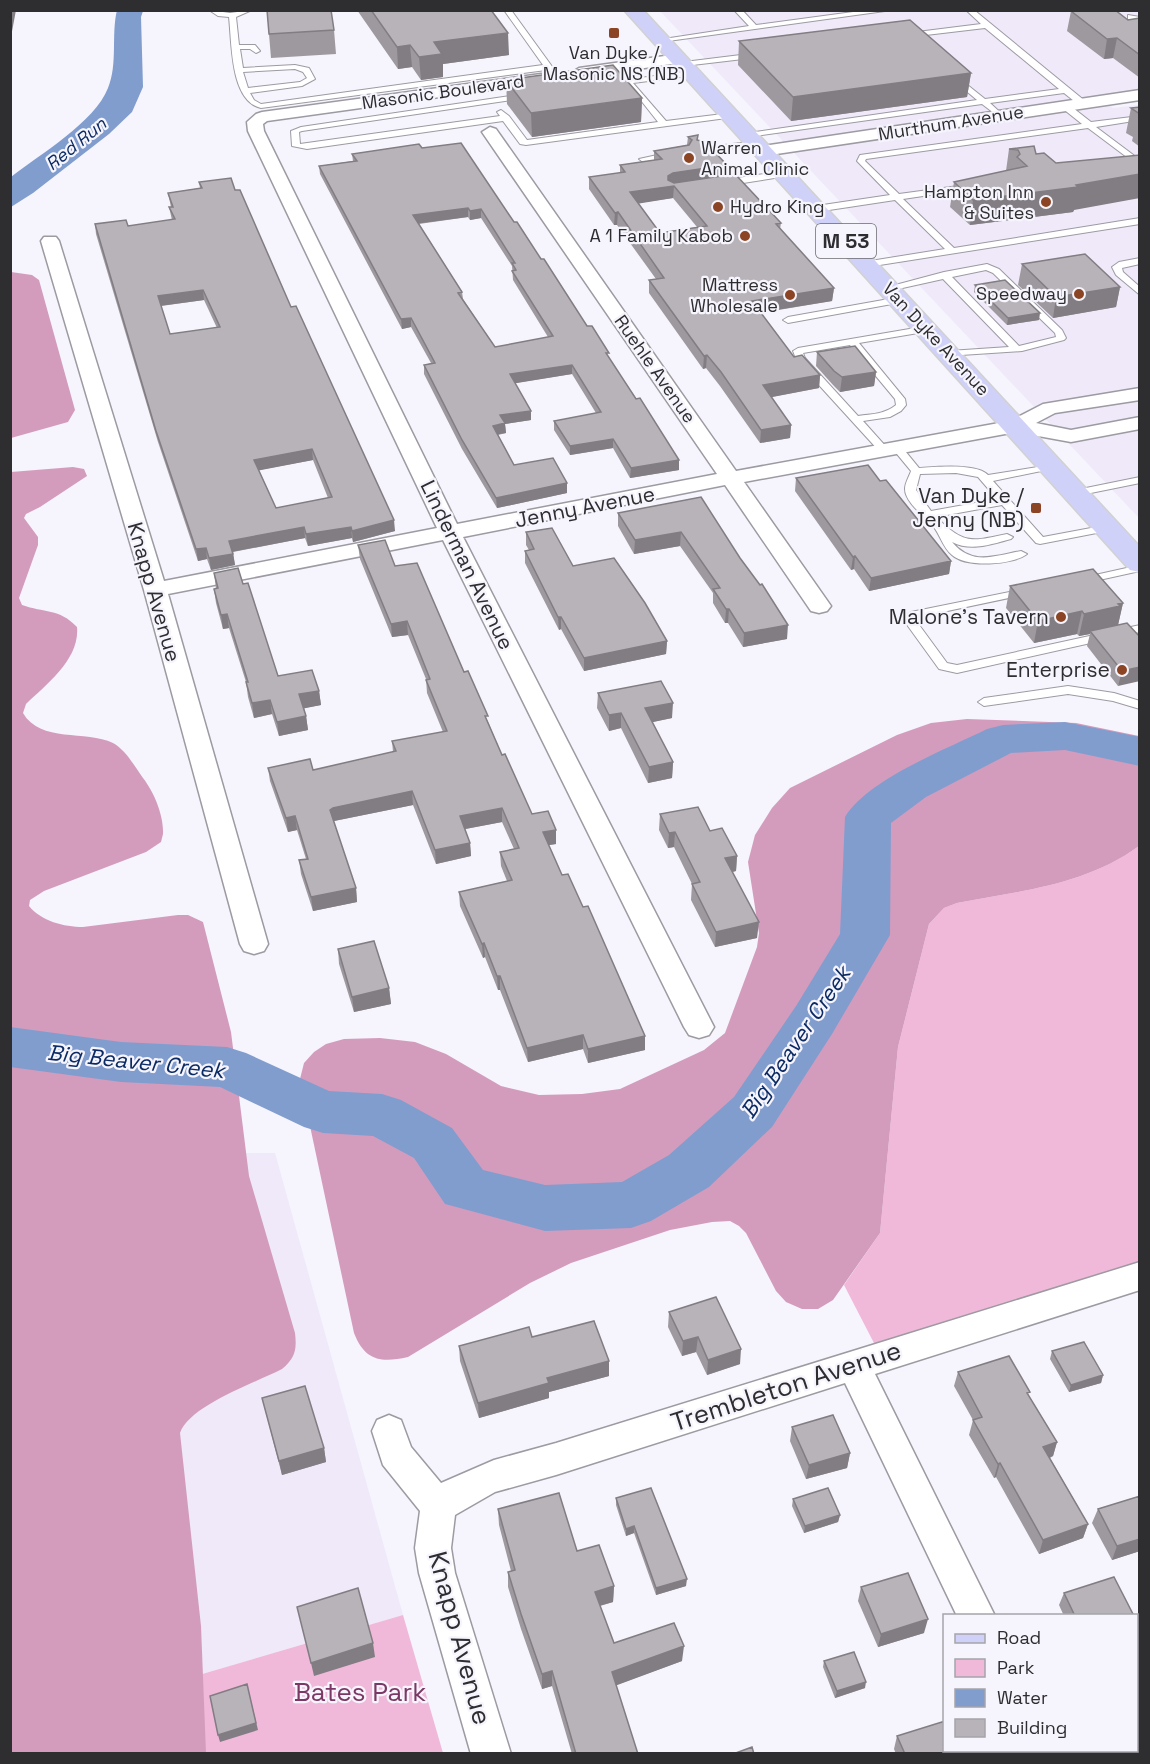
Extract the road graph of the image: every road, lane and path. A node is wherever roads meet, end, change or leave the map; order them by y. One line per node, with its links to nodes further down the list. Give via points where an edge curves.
1 (212, 10): 9 (lane)
2 (249, 10): 9 (lane)
3 (507, 10): 23 (lane)
4 (633, 10): 16 (main road, Van Dyke Avenue / M 53)
5 (737, 10): 13 (lane)
6 (889, 10): 8 (lane)
7 (969, 10): 12 (lane)
8 (840, 13): 13 (lane)
9 (232, 15): 18 (lane)
10 (1131, 17): 11 (lane)
11 (1140, 19)
12 (987, 26): 14 (lane); 34 (lane)
13 (755, 28): 16 (lane)
14 (908, 36): 15 (lane); 17 (lane)
15 (896, 37)
16 (661, 40): 20 (main road, Van Dyke Avenue / M 53)
17 (916, 43)
18 (236, 47): 21 (lane, via 252,48); 22 (lane)
19 (765, 54): 20 (lane)
20 (685, 65): 23 (street, Masonic Boulevard); 27 (lane); 40 (main road, Van Dyke Avenue / M 53)
21 (256, 69): 22 (lane); 31 (lane, via 302,68 311,79 302,84)
22 (240, 70): 31 (lane)
23 (552, 72): 28 (street, Masonic Boulevard)
24 (950, 72): 36 (lane)
25 (441, 74): 28 (lane)
26 (419, 77): 30 (lane)
27 (627, 82): 29 (lane); 43 (lane)
28 (465, 84): 30 (lane); 37 (lane); 38 (street, Masonic Boulevard)
29 (605, 85)
30 (403, 87): 31 (lane, via 261,106 249,100)
31 (245, 91)
32 (537, 94): 35 (lane)
33 (1140, 95): 34 (street, Murthum Avenue, via 1082,103)
34 (1065, 98): 36 (lane); 39 (street, Murthum Avenue); 44 (lane)
35 (493, 100): 37 (lane); 41 (lane)
36 (983, 102): 39 (lane); 46 (lane)
37 (474, 103): 41 (lane, via 301,129 295,131 296,146)
38 (278, 114): 85 (street, Linderman Avenue, via 255,122 256,131)
39 (999, 115): 46 (street, Murthum Avenue)
40 (730, 116): 43 (lane); 46 (main road, Van Dyke Avenue / M 53)
41 (506, 117): 43 (lane, via 526,143)
42 (1140, 118): 44 (lane)
43 (664, 124)
44 (1088, 125): 51 (lane); 55 (lane, via 863,157 864,165)
45 (490, 132): 77 (street, Ruehle Avenue)
46 (756, 143): 47 (lane); 52 (main road, Van Dyke Avenue / M 53)
47 (701, 150)
48 (685, 153): 49 (lane)
49 (643, 159)
50 (1122, 162): 51 (lane)
51 (1136, 163)
52 (784, 174): 53 (lane); 56 (main road, Van Dyke Avenue / M 53)
53 (718, 184)
54 (976, 184): 55 (lane)
55 (897, 197): 56 (lane); 59 (lane)
56 (816, 209): 61 (main road, Van Dyke Avenue / M 53)
57 (1140, 221): 59 (lane)
58 (50, 241): 89 (street, Knapp Avenue)
59 (952, 251): 61 (lane)
60 (1140, 261): 63 (lane, via 1117,267)
61 (867, 264): 64 (main road, Van Dyke Avenue / M 53)
62 (944, 275): 64 (lane); 68 (lane); 68 (lane, via 987,267 996,271 1061,338)
63 (1140, 292)
64 (895, 294): 65 (lane); 66 (main road, Van Dyke Avenue / M 53)
65 (788, 320)
66 (927, 329): 67 (lane); 69 (main road, Van Dyke Avenue / M 53)
67 (852, 341): 71 (lane, via 901,405 889,414); 71 (lane, via 797,354)
68 (1016, 348): 69 (lane)
69 (949, 354): 73 (main road, Van Dyke Avenue / M 53)
70 (1140, 394): 73 (street, via 1050,408)
71 (854, 419): 74 (lane)
72 (1140, 423): 73 (street, via 1071,436)
73 (1016, 426): 74 (street, Jenny Avenue); 75 (main road, Van Dyke Avenue / M 53)
74 (890, 449): 76 (lane); 77 (street, Jenny Avenue)
75 (1052, 466): 78 (lane); 80 (main road, Van Dyke Avenue / M 53)
76 (916, 471): 78 (lane, via 971,471); 82 (lane, via 911,494)
77 (730, 478): 85 (street, Jenny Avenue); 91 (street, Ruehle Avenue)
78 (986, 479): 81 (lane)
79 (1140, 480): 80 (lane)
80 (1076, 493): 84 (main road, Van Dyke Avenue / M 53)
81 (1005, 501): 82 (lane); 86 (lane)
82 (929, 515): 83 (lane)
83 (939, 527): 86 (lane, via 951,537 969,543); 86 (lane, via 951,551 977,562 1041,549 1042,544)
84 (1107, 528): 86 (lane); 87 (main road, Van Dyke Avenue / M 53)
85 (451, 534): 89 (street, Jenny Avenue); 96 (street, Linderman Avenue)
86 (1035, 536)
87 (1140, 566): 88 (lane)
88 (1067, 584)
89 (154, 590): 95 (street, Knapp Avenue)
90 (1032, 591): 92 (lane, via 915,614 910,617 911,622 943,666 957,669)
91 (819, 606)
92 (1140, 628)
93 (984, 702): 94 (lane, via 1068,690)
94 (1140, 705)
95 (254, 944)
96 (699, 1028)
97 (1140, 1276): 98 (street, Trembleton Avenue)
98 (853, 1365): 100 (street, Trembleton Avenue, via 479,1480); 101 (street)
99 (389, 1431): 100 (street, via 395,1454)
100 (438, 1506): 102 (street, Knapp Avenue, via 433,1548 437,1573)
101 (976, 1614)
102 (491, 1754)

